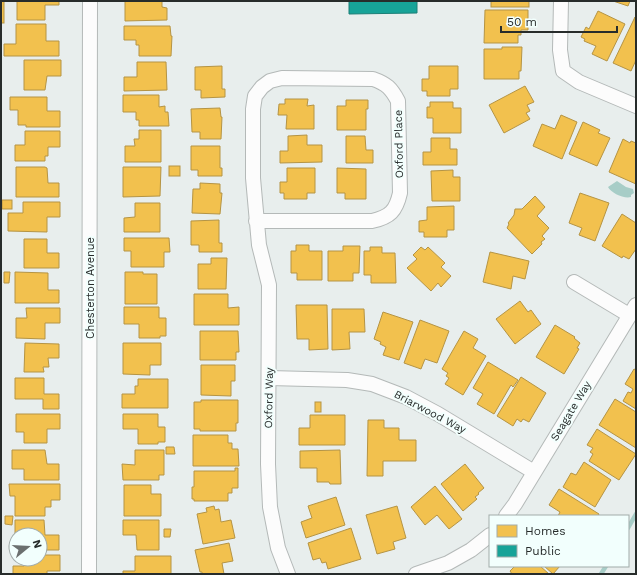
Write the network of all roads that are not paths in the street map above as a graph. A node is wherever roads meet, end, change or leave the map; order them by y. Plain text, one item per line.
1 (90, 1) edge
2 (561, 1) edge
3 (636, 106) edge
4 (256, 221) junction
5 (574, 282) dead end
6 (632, 310) edge
7 (269, 378) junction
8 (534, 472) junction
9 (507, 515) edge
10 (489, 536) edge
11 (89, 574) edge
12 (288, 574) edge
13 (416, 574) edge

1 - 11 street, Chesterton Avenue
2 - 3 street
4 - 4 street, Oxford Place
4 - 7 street, Oxford Way
5 - 6 street
6 - 8 street, Seagate Way
7 - 8 street, Briarwood Way
7 - 12 street, Oxford Way
8 - 9 street, Seagate Way
10 - 13 street

